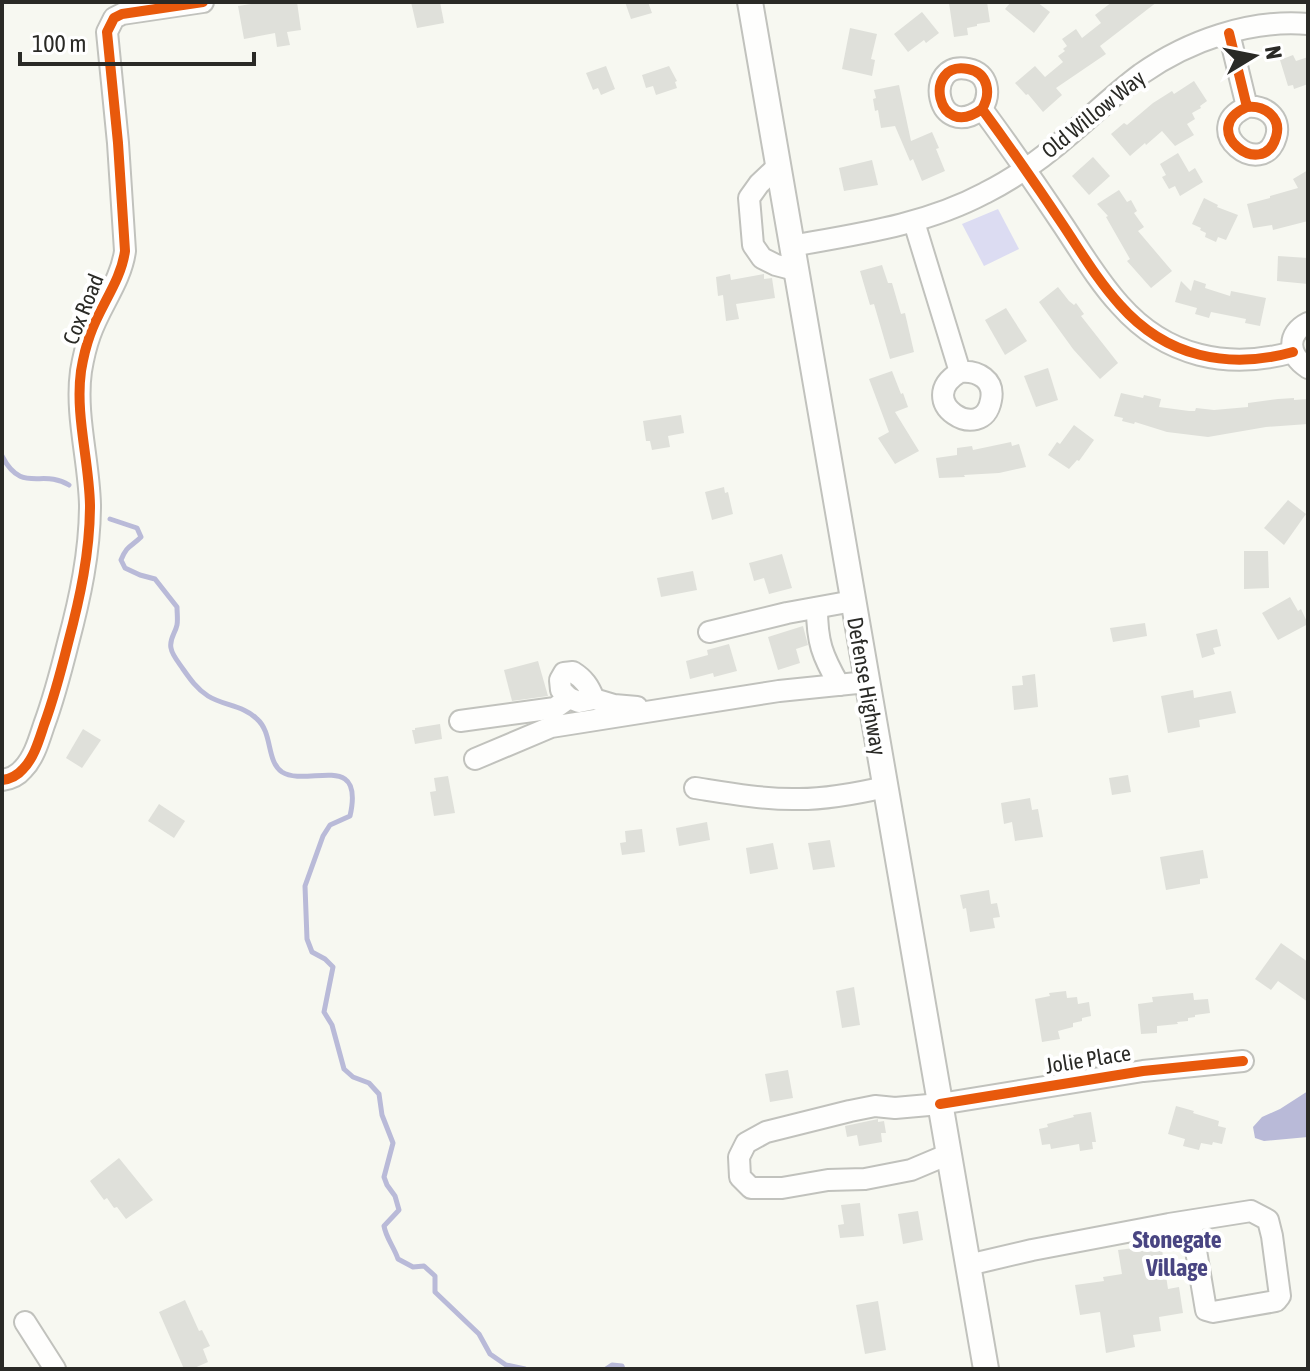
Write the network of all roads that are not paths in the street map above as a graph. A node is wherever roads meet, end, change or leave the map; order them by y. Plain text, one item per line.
1 (203, 2) edge
2 (750, 2) edge
3 (1308, 24) edge
4 (1229, 33) junction
5 (1247, 107) dead end
6 (982, 109) dead end
7 (778, 166) junction
8 (1025, 169) junction
9 (914, 222) junction
10 (793, 258) junction
11 (1308, 323) edge
12 (1293, 352) junction
13 (1308, 368) edge
14 (960, 372) dead end
15 (853, 601) junction
16 (817, 608) junction
17 (709, 632) dead end
18 (867, 682) junction
19 (839, 685) junction
20 (661, 709) junction
21 (460, 721) dead end
22 (475, 759) dead end
23 (2, 780) edge
24 (885, 787) junction
25 (695, 788) dead end
26 (1243, 1061) dead end
27 (940, 1104) junction
28 (949, 1154) junction
29 (1191, 1221) junction
30 (968, 1265) junction
31 (25, 1322) dead end
32 (55, 1369) edge
33 (986, 1369) edge

1 - 23 street, Cox Road
2 - 7 main road, Defense Highway
3 - 4 street, Old Willow Way
4 - 5 street
4 - 8 street, Old Willow Way
6 - 8 street
7 - 10 main road, Defense Highway
7 - 10 street
8 - 9 street, Old Willow Way
8 - 12 street
9 - 10 street, Old Willow Way
9 - 14 street
10 - 15 main road, Defense Highway
11 - 12 street
12 - 13 street
15 - 16 street
15 - 18 main road, Defense Highway
16 - 17 street
16 - 19 street
18 - 19 street
18 - 24 main road, Defense Highway
19 - 20 street
20 - 21 street
20 - 22 street
24 - 25 street
24 - 27 main road, Defense Highway
26 - 27 street, Jolie Place
27 - 28 main road, Defense Highway
27 - 28 street, Jolie Place
28 - 30 main road, Defense Highway
29 - 29 street
29 - 30 street
30 - 33 main road, Defense Highway
31 - 32 street

